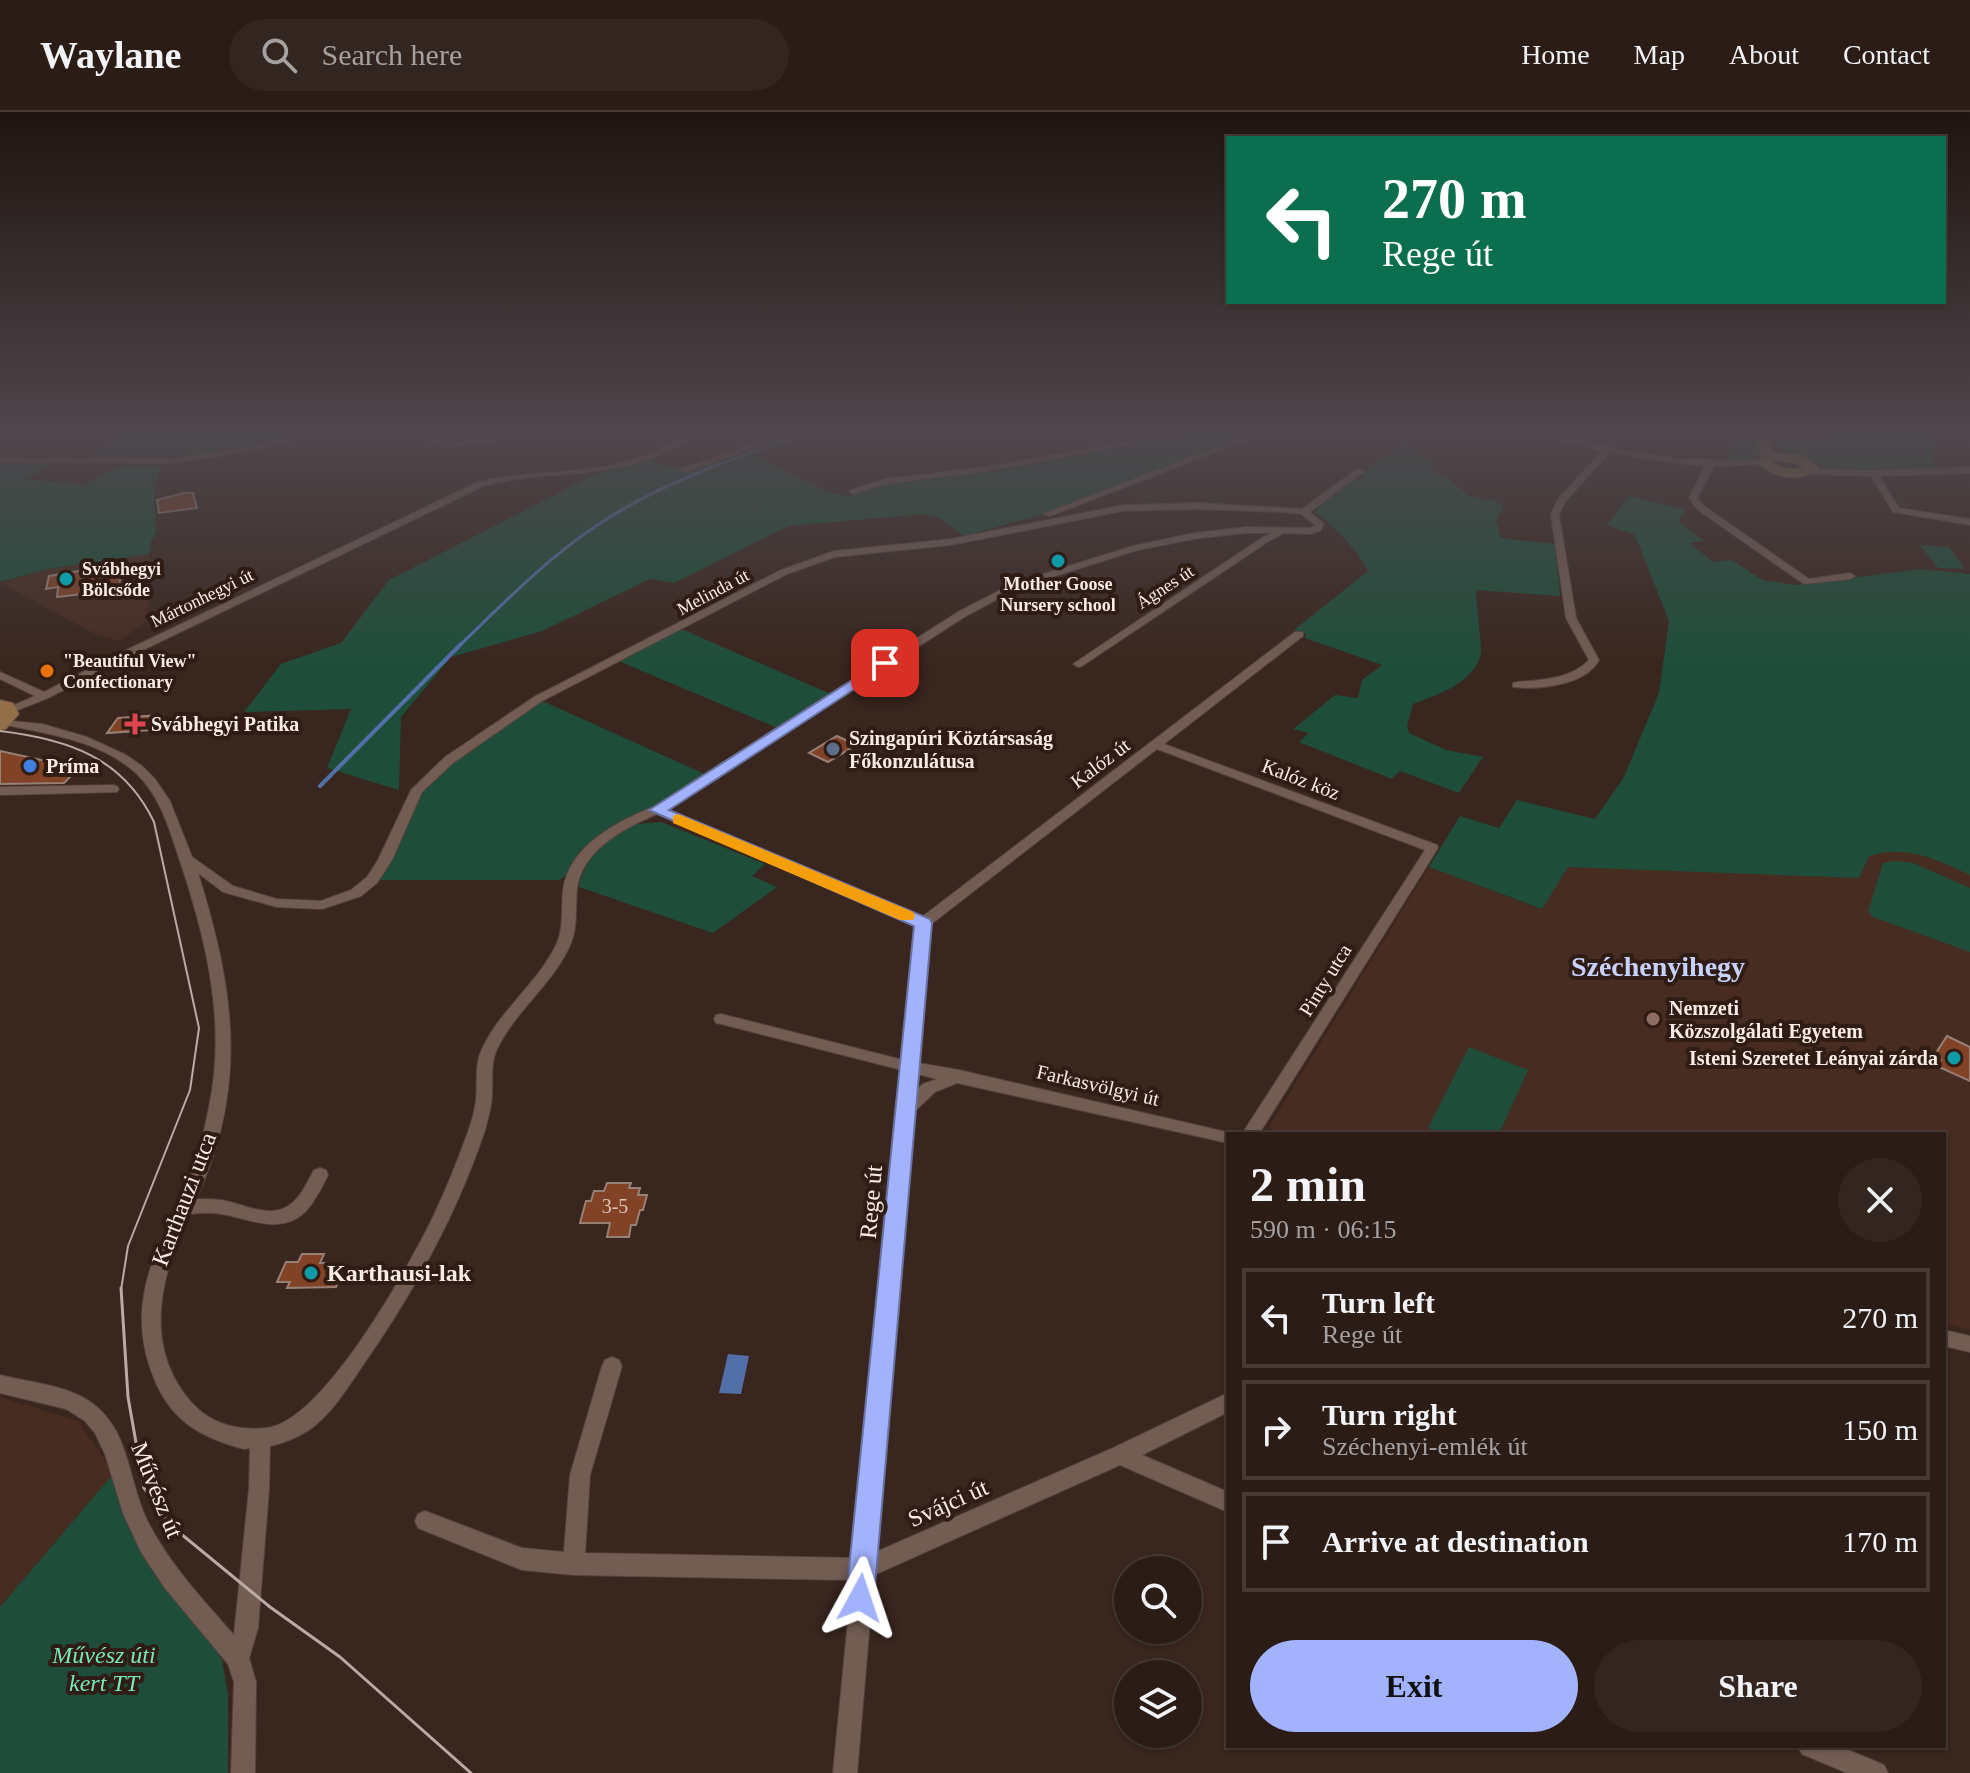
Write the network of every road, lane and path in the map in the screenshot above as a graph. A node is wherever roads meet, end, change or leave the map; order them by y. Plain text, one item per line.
1 (424, 512) edge
2 (1050, 512) edge
3 (1100, 512) edge
4 (1298, 512) edge
5 (1304, 512) joint
6 (1556, 512) edge
7 (1706, 512) edge
8 (1905, 512) edge
9 (1970, 522) edge
10 (1007, 529) junction
11 (1284, 531) junction
12 (1850, 576) dead end
13 (1299, 634) dead end
14 (1078, 664) dead end
15 (0, 675) edge
16 (1517, 685) dead end
17 (44, 696) junction
18 (3, 716) edge
19 (1157, 745) junction
20 (113, 789) dead end
21 (0, 791) edge
22 (657, 810) junction
23 (1432, 848) joint
24 (186, 859) junction
25 (923, 923) junction
26 (721, 1019) dead end
27 (910, 1067) junction
28 (959, 1076) junction
29 (906, 1110) junction
30 (1251, 1132) edge
31 (1226, 1137) edge
32 (320, 1175) dead end
33 (183, 1207) junction
34 (1946, 1338) edge
35 (1970, 1344) edge
36 (612, 1366) dead end
37 (0, 1384) edge
38 (1226, 1403) edge
39 (260, 1440) junction
40 (1120, 1455) junction
41 (1226, 1501) edge
42 (425, 1521) dead end
43 (574, 1564) junction
44 (863, 1569) junction
45 (238, 1658) junction
46 (1815, 1748) edge
47 (243, 1773) edge
48 (845, 1773) edge
49 (1876, 1773) edge

1 - 17 street, Mártonhegyi út
2 - 10 street
3 - 10 street, Melinda út
4 - 5 street, Melinda út
5 - 11 street, Ágnes út
6 - 16 street
7 - 12 street
8 - 9 street
10 - 24 street, Melinda út
11 - 14 street, Ágnes út
11 - 22 street
13 - 19 street, Kalóz út
15 - 17 street
17 - 18 street, Mártonhegyi út
18 - 24 street, Karthauzi utca
19 - 23 street, Kalóz köz
19 - 25 street, Kalóz út
20 - 21 street
22 - 25 street
22 - 39 street
23 - 30 street, Pinty utca
24 - 33 street, Karthauzi utca
25 - 27 street, Rege út
26 - 27 street, Farkasvölgyi út
27 - 28 street, Farkasvölgyi út
27 - 29 street, Rege út
28 - 29 street
28 - 31 street, Farkasvölgyi út
29 - 44 street, Rege út
32 - 33 street
33 - 39 street, Karthauzi utca
34 - 35 street
36 - 43 street
37 - 45 street, Művész út
38 - 40 street, Svájci út
39 - 45 street
40 - 41 street
40 - 44 street, Svájci út
42 - 43 street, Svájci út
43 - 44 street, Svájci út
44 - 48 street, Rege út
45 - 47 street
46 - 49 street

